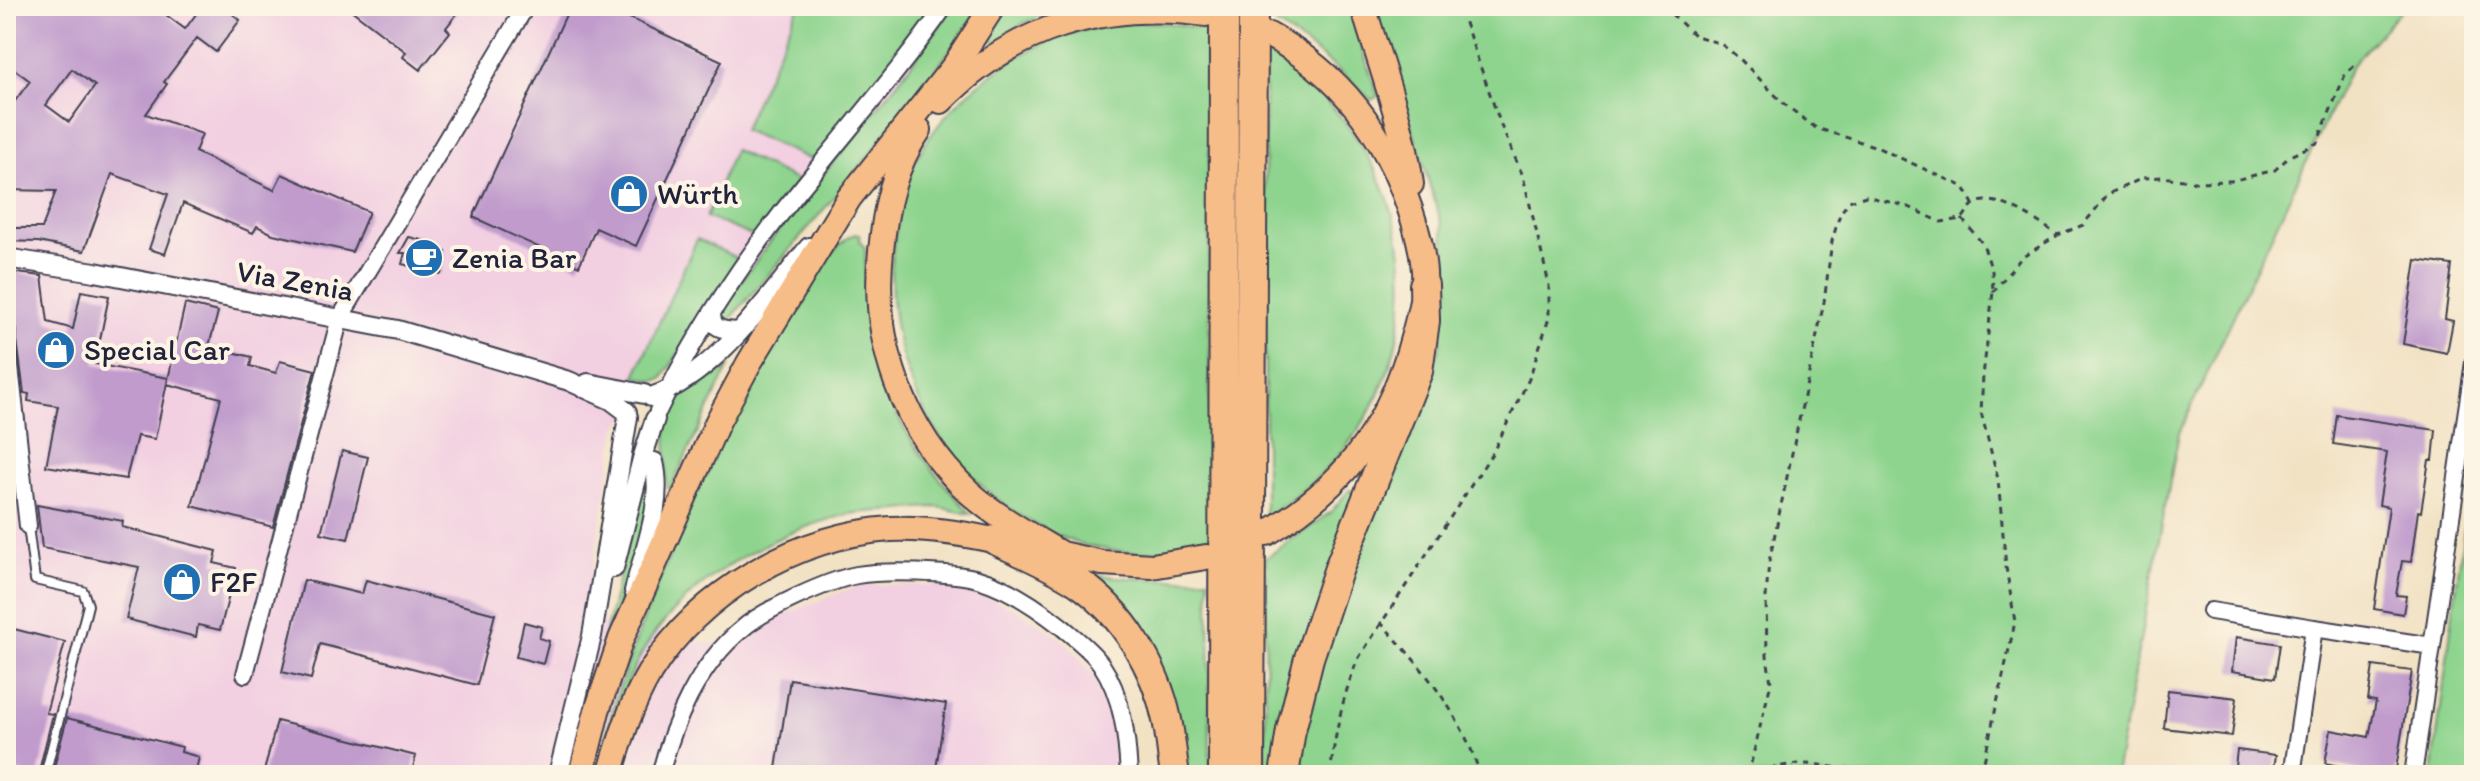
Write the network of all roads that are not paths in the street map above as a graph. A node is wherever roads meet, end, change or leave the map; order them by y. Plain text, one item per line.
1 (526, 6) edge
2 (945, 6) edge
3 (993, 6) edge
4 (1253, 6) edge
5 (1363, 6) edge
6 (1215, 10) edge
7 (1269, 35) dead end
8 (955, 65) junction
9 (934, 109) junction
10 (915, 136) junction
11 (870, 172) junction
12 (849, 198) junction
13 (1418, 234) junction
14 (6, 258) edge
15 (1424, 285) junction
16 (712, 313) junction
17 (340, 318) junction
18 (740, 331) junction
19 (6, 332) edge
20 (2474, 362) edge
21 (569, 381) junction
22 (655, 403) junction
23 (630, 417) junction
24 (647, 455) junction
25 (28, 526) joint
26 (1267, 533) dead end
27 (995, 540) junction
28 (1061, 554) junction
29 (1206, 557) dead end
30 (2211, 611) dead end
31 (2314, 628) junction
32 (592, 636) junction
33 (621, 639) junction
34 (2432, 646) junction
35 (245, 674) dead end
36 (45, 775) edge
37 (558, 775) edge
38 (581, 775) edge
39 (610, 775) edge
40 (660, 775) edge
41 (1129, 775) edge
42 (1175, 775) edge
43 (1223, 775) edge
44 (1250, 775) edge
45 (1284, 775) edge
46 (2292, 775) edge
47 (2413, 775) edge

1 - 17 street
2 - 16 street
3 - 8 main road
4 - 44 highway
5 - 13 main road
6 - 9 main road
6 - 43 highway
7 - 13 main road
8 - 9 main road
8 - 11 main road
9 - 10 main road
10 - 11 main road
10 - 28 main road
11 - 12 main road
12 - 18 street
12 - 33 main road
13 - 15 main road
14 - 17 street, Via Zenia
15 - 26 main road
15 - 45 highway
16 - 18 street
16 - 22 street
17 - 21 street, Via Zenia
17 - 35 street
18 - 22 street
19 - 25 street
20 - 34 street
21 - 22 street
21 - 23 street
22 - 23 street
22 - 23 street
22 - 24 street
23 - 24 street
23 - 32 street
24 - 32 street
24 - 33 street
25 - 36 lane
27 - 28 main road
27 - 39 main road
27 - 42 highway
28 - 29 main road
30 - 31 street
31 - 34 street
31 - 46 street
32 - 37 street
33 - 38 main road
34 - 47 street
40 - 41 street

